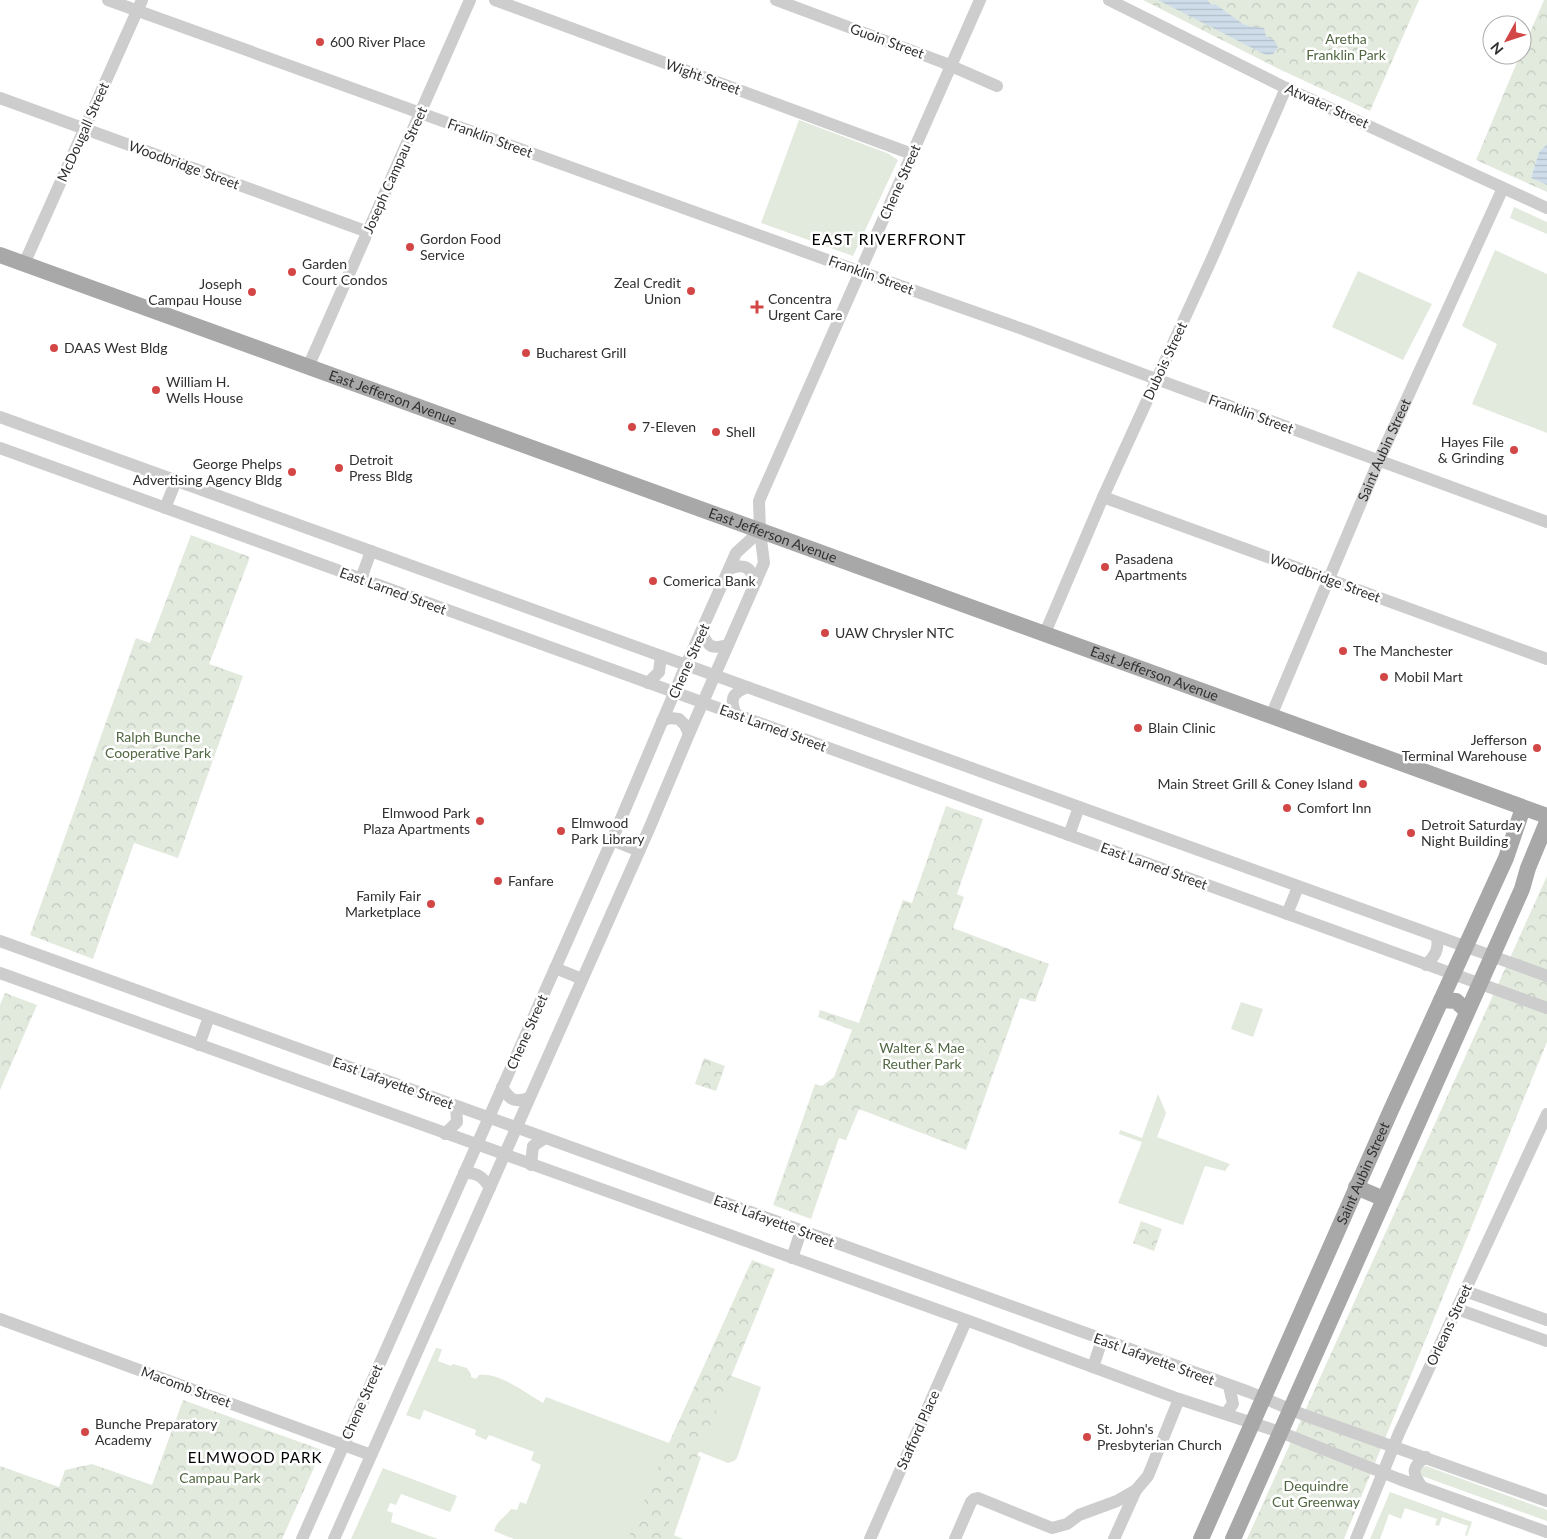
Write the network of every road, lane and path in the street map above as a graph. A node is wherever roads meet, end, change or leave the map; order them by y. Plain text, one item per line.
1 (108, 0) edge
2 (470, 0) edge
3 (495, 0) edge
4 (776, 0) edge
5 (980, 0) edge
6 (1109, 0) edge
7 (139, 5) edge
8 (952, 66) junction
9 (997, 86) dead end
10 (1286, 88) junction
11 (0, 98) edge
12 (420, 113) junction
13 (84, 129) junction
14 (912, 154) junction
15 (1503, 188) junction
16 (1547, 208) edge
17 (368, 232) junction
18 (0, 256) edge
19 (24, 264) junction
20 (860, 272) junction
21 (308, 367) junction
22 (1156, 379) junction
23 (0, 417) edge
24 (0, 448) edge
25 (1379, 460) junction
26 (176, 481) junction
27 (1103, 497) junction
28 (166, 508) junction
29 (1547, 522) edge
30 (760, 531) junction
31 (371, 551) junction
32 (729, 569) junction
33 (361, 579) junction
34 (1329, 580) junction
35 (756, 582) junction
36 (702, 632) junction
37 (1045, 633) junction
38 (728, 645) junction
39 (661, 656) junction
40 (1547, 659) edge
41 (686, 665) junction
42 (715, 675) junction
43 (648, 683) junction
44 (746, 687) junction
45 (675, 692) junction
46 (704, 702) junction
47 (736, 715) junction
48 (1270, 716) junction
49 (662, 721) junction
50 (688, 734) junction
51 (1079, 807) junction
52 (1523, 808) junction
53 (1547, 816) edge
54 (1547, 822) edge
55 (1069, 835) junction
56 (612, 840) junction
57 (1509, 849) junction
58 (639, 851) junction
59 (1532, 858) junction
60 (1298, 886) junction
61 (1288, 914) junction
62 (1478, 919) junction
63 (1502, 931) junction
64 (1437, 937) junction
65 (0, 941) edge
66 (1466, 947) junction
67 (1492, 956) junction
68 (1426, 965) junction
69 (555, 968) junction
70 (0, 973) edge
71 (1453, 974) junction
72 (1547, 976) edge
73 (582, 979) junction
74 (1479, 984) junction
75 (1440, 1000) junction
76 (1547, 1008) edge
77 (1467, 1011) junction
78 (209, 1017) junction
79 (199, 1045) junction
80 (502, 1087) junction
81 (529, 1098) junction
82 (456, 1106) junction
83 (1547, 1114) edge
84 (488, 1118) junction
85 (516, 1128) junction
86 (445, 1134) junction
87 (545, 1138) junction
88 (476, 1145) junction
89 (504, 1155) junction
90 (531, 1165) junction
91 (464, 1173) junction
92 (1356, 1187) junction
93 (490, 1188) junction
94 (1384, 1199) junction
95 (801, 1231) junction
96 (792, 1258) junction
97 (1465, 1291) junction
98 (1457, 1308) junction
99 (0, 1318) edge
100 (966, 1320) junction
101 (1547, 1320) edge
102 (1102, 1340) junction
103 (1547, 1341) edge
104 (1093, 1367) junction
105 (1276, 1370) junction
106 (1302, 1383) junction
107 (1230, 1386) junction
108 (1262, 1398) junction
109 (1178, 1399) junction
110 (1290, 1409) junction
111 (1226, 1413) junction
112 (1252, 1423) junction
113 (1280, 1432) junction
114 (343, 1445) junction
115 (1393, 1447) junction
116 (1239, 1452) junction
117 (371, 1455) junction
118 (1426, 1457) junction
119 (1266, 1464) junction
120 (1384, 1472) junction
121 (1422, 1487) junction
122 (1136, 1490) junction
123 (1547, 1501) edge
124 (1547, 1532) edge
125 (302, 1539) edge
126 (334, 1539) edge
127 (870, 1539) edge
128 (955, 1539) edge
129 (1114, 1539) edge
130 (1201, 1539) edge
131 (1233, 1539) edge
132 (1356, 1539) edge

1 - 7 street, Franklin Street
2 - 12 street, Joseph Campau Street
3 - 14 street, Wight Street
4 - 8 street, Guoin Street
5 - 8 street, Chene Street
6 - 10 street, Atwater Street
7 - 12 street, Franklin Street
7 - 13 street, McDougall Street
8 - 9 street, Guoin Street
8 - 14 street, Chene Street
10 - 15 street, Atwater Street
10 - 22 street, Dubois Street
11 - 13 street, Woodbridge Street
12 - 17 street, Joseph Campau Street
12 - 20 street, Franklin Street
13 - 17 street, Woodbridge Street
13 - 19 street, McDougall Street
14 - 20 street, Chene Street
15 - 16 street, Atwater Street
15 - 25 street, Saint Aubin Street
17 - 21 street, Joseph Campau Street
18 - 19 main road, East Jefferson Avenue
19 - 21 main road, East Jefferson Avenue
20 - 22 street, Franklin Street
20 - 30 street, Chene Street
21 - 30 main road, East Jefferson Avenue
22 - 25 street, Franklin Street
22 - 27 street, Dubois Street
23 - 26 street
24 - 28 street, East Larned Street
25 - 29 street, Franklin Street
25 - 34 street, Saint Aubin Street
26 - 28 street
26 - 31 street
27 - 34 street, Woodbridge Street
27 - 37 street, Dubois Street
28 - 33 street, East Larned Street
30 - 32 street, Chene Street
30 - 35 street, Chene Street
30 - 37 main road, East Jefferson Avenue
31 - 33 street
31 - 39 street
32 - 35 street
32 - 36 street, Chene Street
33 - 43 street, East Larned Street
34 - 40 street, Woodbridge Street
34 - 48 street, Saint Aubin Street
35 - 38 street, Chene Street
36 - 38 street
36 - 41 street, Chene Street
37 - 48 main road, East Jefferson Avenue
38 - 42 street, Chene Street
39 - 41 street
39 - 43 street
41 - 42 street
41 - 45 street, Chene Street
42 - 44 street
42 - 46 street, Chene Street
43 - 45 street, East Larned Street
44 - 47 street
44 - 51 street
45 - 46 street, East Larned Street
45 - 49 street, Chene Street
46 - 47 street, East Larned Street
46 - 50 street, Chene Street
47 - 55 street, East Larned Street
48 - 52 main road, East Jefferson Avenue
49 - 50 street
49 - 56 street, Chene Street
50 - 58 street, Chene Street
51 - 55 street
51 - 60 street
52 - 53 main road, East Jefferson Avenue
52 - 57 main road, Saint Aubin Street
54 - 59 main road
55 - 61 street, East Larned Street
56 - 58 street
56 - 69 street, Chene Street
57 - 59 main road
57 - 62 main road, Saint Aubin Street
58 - 73 street, Chene Street
59 - 63 main road
60 - 61 street
60 - 64 street
61 - 68 street, East Larned Street
62 - 63 main road
62 - 66 main road, Saint Aubin Street
63 - 67 main road
64 - 66 street
64 - 68 street
65 - 78 street, East Lafayette Street
66 - 67 street
66 - 71 main road, Saint Aubin Street
67 - 72 street
67 - 74 main road
68 - 71 street, East Larned Street
69 - 73 street
69 - 80 street, Chene Street
70 - 79 street, East Lafayette Street
71 - 74 street, East Larned Street
71 - 75 main road, Saint Aubin Street
73 - 81 street, Chene Street
74 - 76 street, East Larned Street
74 - 77 main road
75 - 77 main road
75 - 92 main road, Saint Aubin Street
77 - 94 main road
78 - 79 street
78 - 82 street, East Lafayette Street
79 - 86 street, East Lafayette Street
80 - 81 street
80 - 84 street, Chene Street
81 - 85 street, Chene Street
82 - 84 street, East Lafayette Street
82 - 86 street
83 - 97 street, Orleans Street
84 - 85 street, East Lafayette Street
84 - 88 street, Chene Street
85 - 87 street, East Lafayette Street
85 - 89 street, Chene Street
86 - 88 street, East Lafayette Street
87 - 90 street
87 - 95 street, East Lafayette Street
88 - 89 street, East Lafayette Street
88 - 91 street, Chene Street
89 - 90 street, East Lafayette Street
89 - 93 street, Chene Street
90 - 96 street, East Lafayette Street
91 - 93 street
91 - 114 street, Chene Street
92 - 94 main road
92 - 105 main road, Saint Aubin Street
93 - 117 street, Chene Street
94 - 106 main road
95 - 96 street
95 - 102 street, East Lafayette Street
96 - 100 street, East Lafayette Street
97 - 98 street, Orleans Street
97 - 101 street
98 - 103 street
98 - 115 street, Orleans Street
99 - 114 street, Macomb Street
100 - 104 street, East Lafayette Street
100 - 127 street, Stafford Place
102 - 104 street
102 - 107 street, East Lafayette Street
104 - 109 street, East Lafayette Street
105 - 106 main road
105 - 108 main road, Saint Aubin Street
106 - 110 main road
107 - 108 street, East Lafayette Street
107 - 111 street
108 - 110 street, East Lafayette Street
108 - 112 main road, Saint Aubin Street
109 - 111 street, East Lafayette Street
109 - 122 street
110 - 113 main road
110 - 115 street, East Lafayette Street
111 - 112 street, East Lafayette Street
112 - 113 street, East Lafayette Street
112 - 116 main road, Saint Aubin Street
113 - 119 main road
113 - 120 street, East Lafayette Street
114 - 117 street, Macomb Street
114 - 125 street, Chene Street
115 - 118 street, East Lafayette Street
115 - 120 street, Orleans Street
116 - 119 main road
116 - 130 main road, Saint Aubin Street
117 - 126 street, Chene Street
118 - 121 street
118 - 123 street, East Lafayette Street
119 - 131 main road
120 - 121 street, East Lafayette Street
120 - 132 street, Orleans Street
121 - 124 street, East Lafayette Street
122 - 128 street
122 - 129 street

